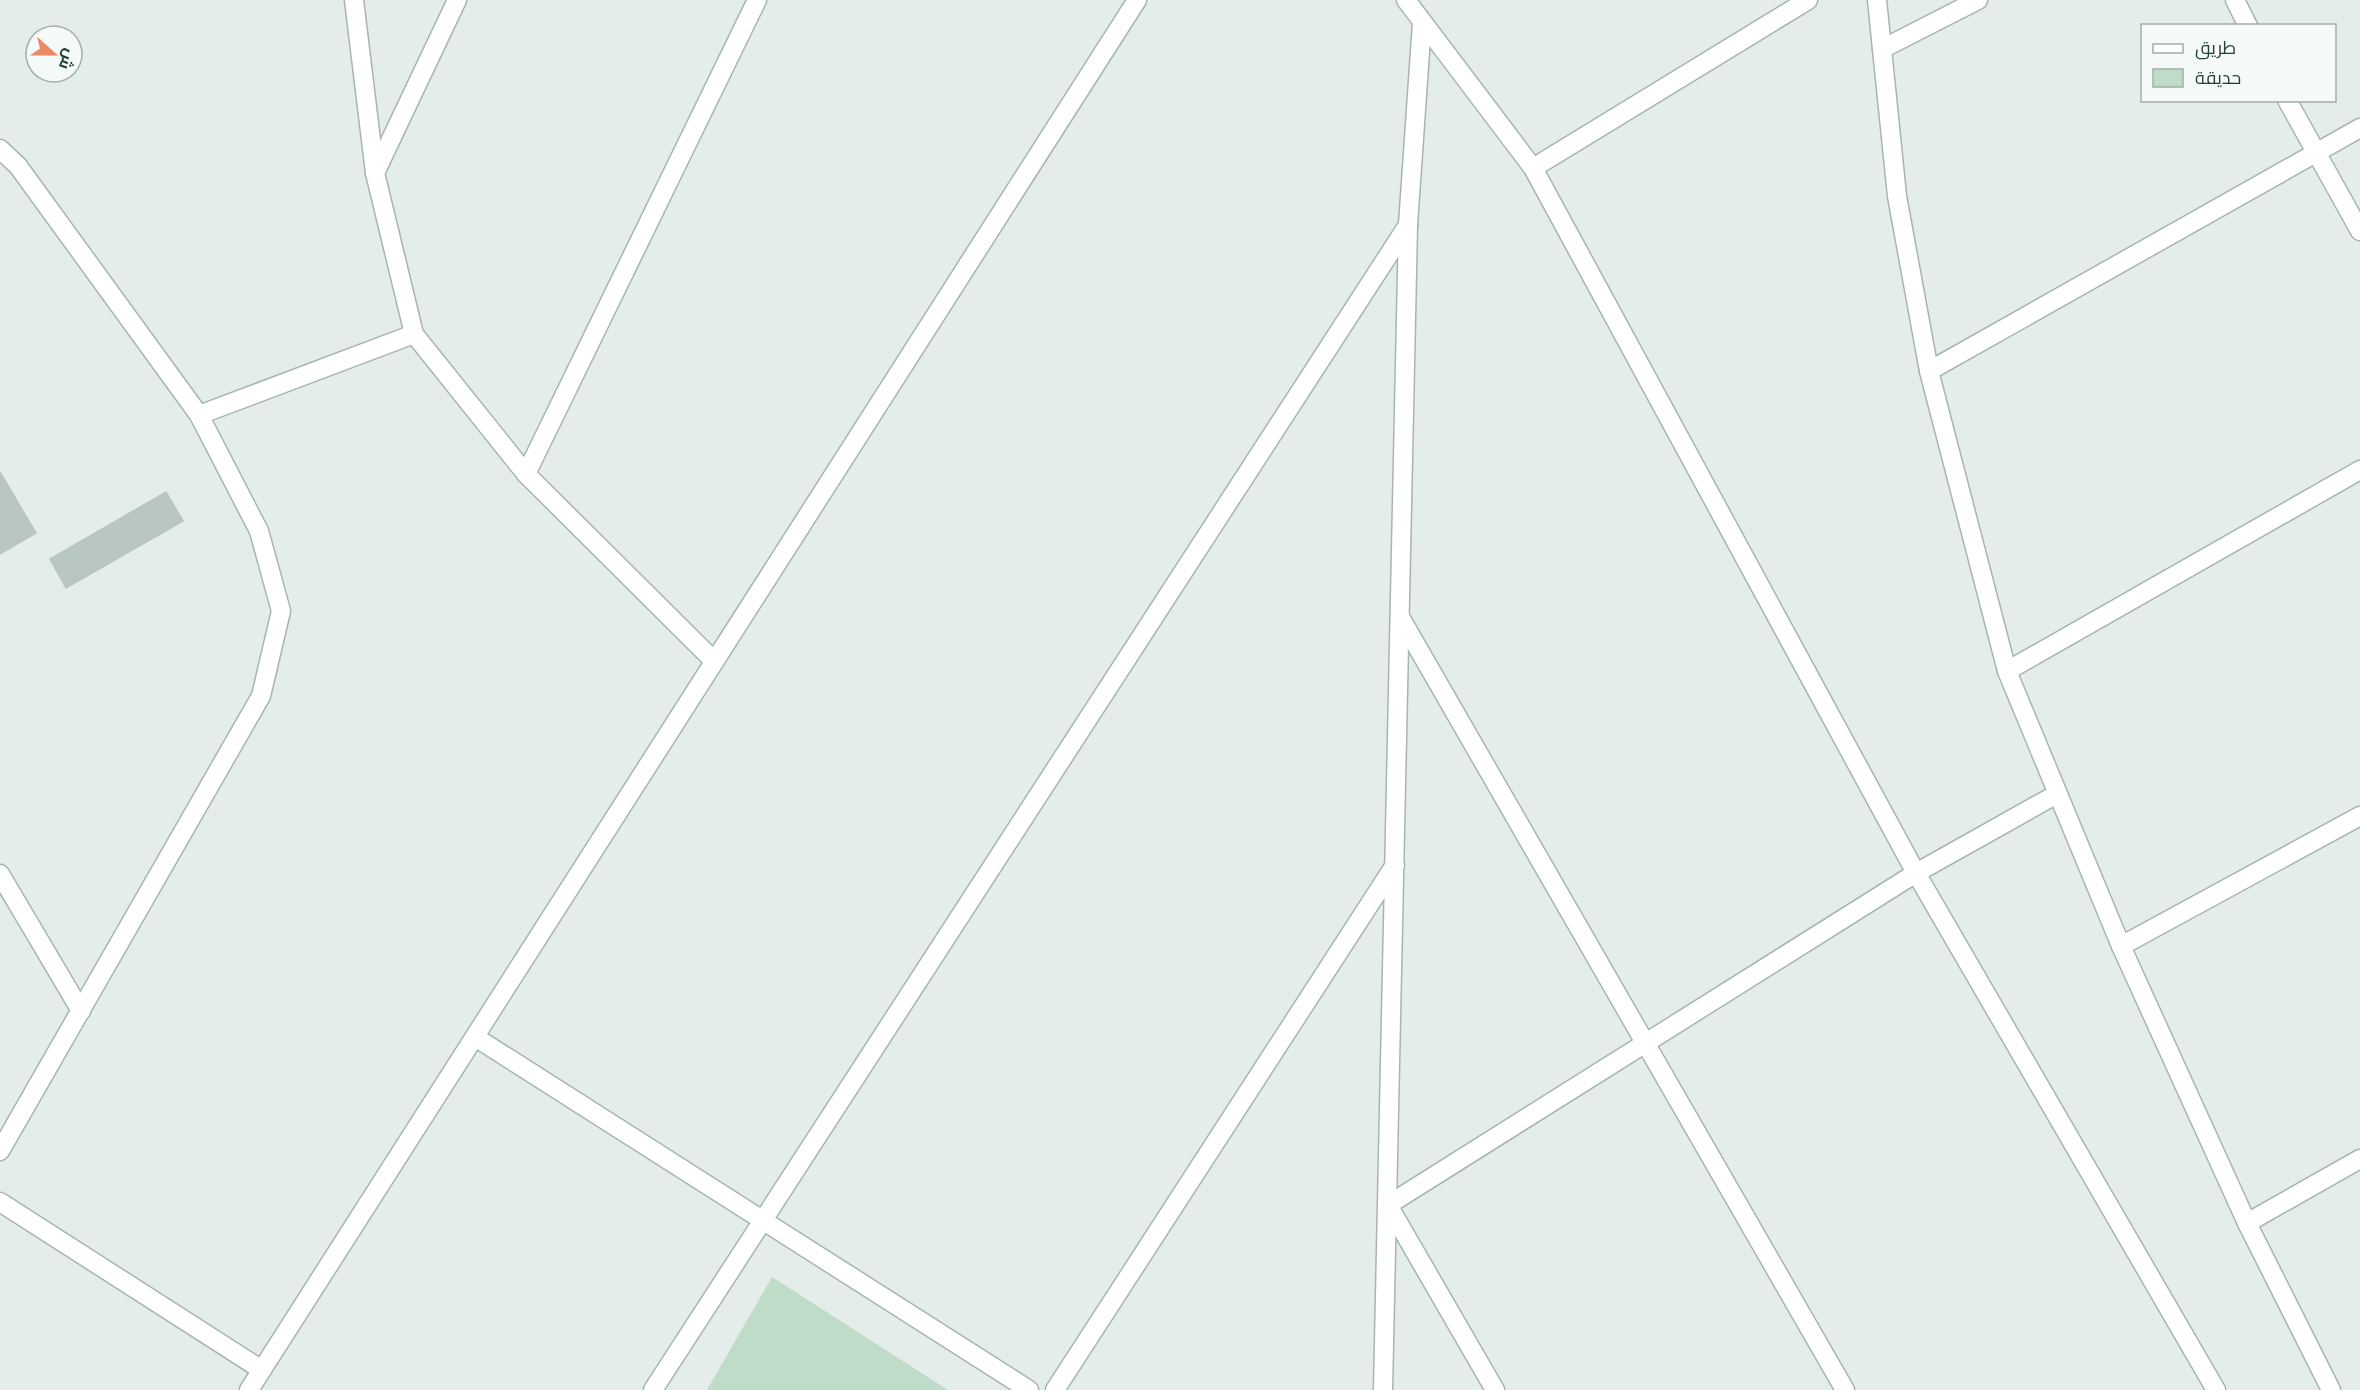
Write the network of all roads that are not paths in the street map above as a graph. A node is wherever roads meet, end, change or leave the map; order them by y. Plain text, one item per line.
1 (354, 0) edge
2 (457, 0) edge
3 (758, 0) edge
4 (1137, 0) edge
5 (1406, 0) edge
6 (1808, 0) edge
7 (1877, 0) edge
8 (1978, 0) edge
9 (2235, 0) edge
10 (1422, 23) junction
11 (2247, 24) edge
12 (1882, 49) junction
13 (2288, 102) edge
14 (2360, 128) edge
15 (0, 149) edge
16 (2315, 153) junction
17 (1533, 168) junction
18 (375, 173) junction
19 (1408, 225) junction
20 (2360, 231) edge
21 (414, 334) junction
22 (1929, 371) junction
23 (199, 415) junction
24 (2360, 470) edge
25 (526, 474) junction
26 (1400, 617) junction
27 (713, 660) junction
28 (2007, 671) junction
29 (2057, 794) junction
30 (2360, 816) edge
31 (1395, 865) junction
32 (1916, 873) junction
33 (0, 874) edge
34 (2121, 946) junction
35 (81, 1011) junction
36 (475, 1037) junction
37 (1646, 1044) junction
38 (0, 1151) edge
39 (2360, 1159) edge
40 (0, 1202) edge
41 (1388, 1205) junction
42 (762, 1220) junction
43 (2247, 1223) junction
44 (262, 1370) junction
45 (249, 1390) edge
46 (653, 1390) edge
47 (1029, 1390) edge
48 (1055, 1390) edge
49 (1383, 1390) edge
50 (1495, 1390) edge
51 (1845, 1390) edge
52 (2216, 1390) edge
53 (2331, 1390) edge

1 - 18 street
2 - 18 street
3 - 25 street
4 - 27 street
5 - 10 street
6 - 17 street
7 - 12 street
8 - 12 street
9 - 11 street
10 - 17 street
10 - 19 street
12 - 22 street
13 - 16 street
14 - 16 street
15 - 23 street
16 - 20 street
16 - 22 street
17 - 32 street
18 - 21 street
19 - 26 street
19 - 42 street
21 - 23 street
21 - 25 street
22 - 28 street
23 - 35 street
24 - 28 street
25 - 27 street
26 - 31 street
26 - 37 street
27 - 36 street
28 - 29 street
29 - 32 street
29 - 34 street
30 - 34 street
31 - 41 street
31 - 48 street
32 - 37 street
32 - 52 street
33 - 35 street
34 - 43 street
35 - 38 street
36 - 42 street
36 - 44 street
37 - 41 street
37 - 51 street
39 - 43 street
40 - 44 street
41 - 49 street
41 - 50 street
42 - 46 street
42 - 47 street
43 - 53 street
44 - 45 street

